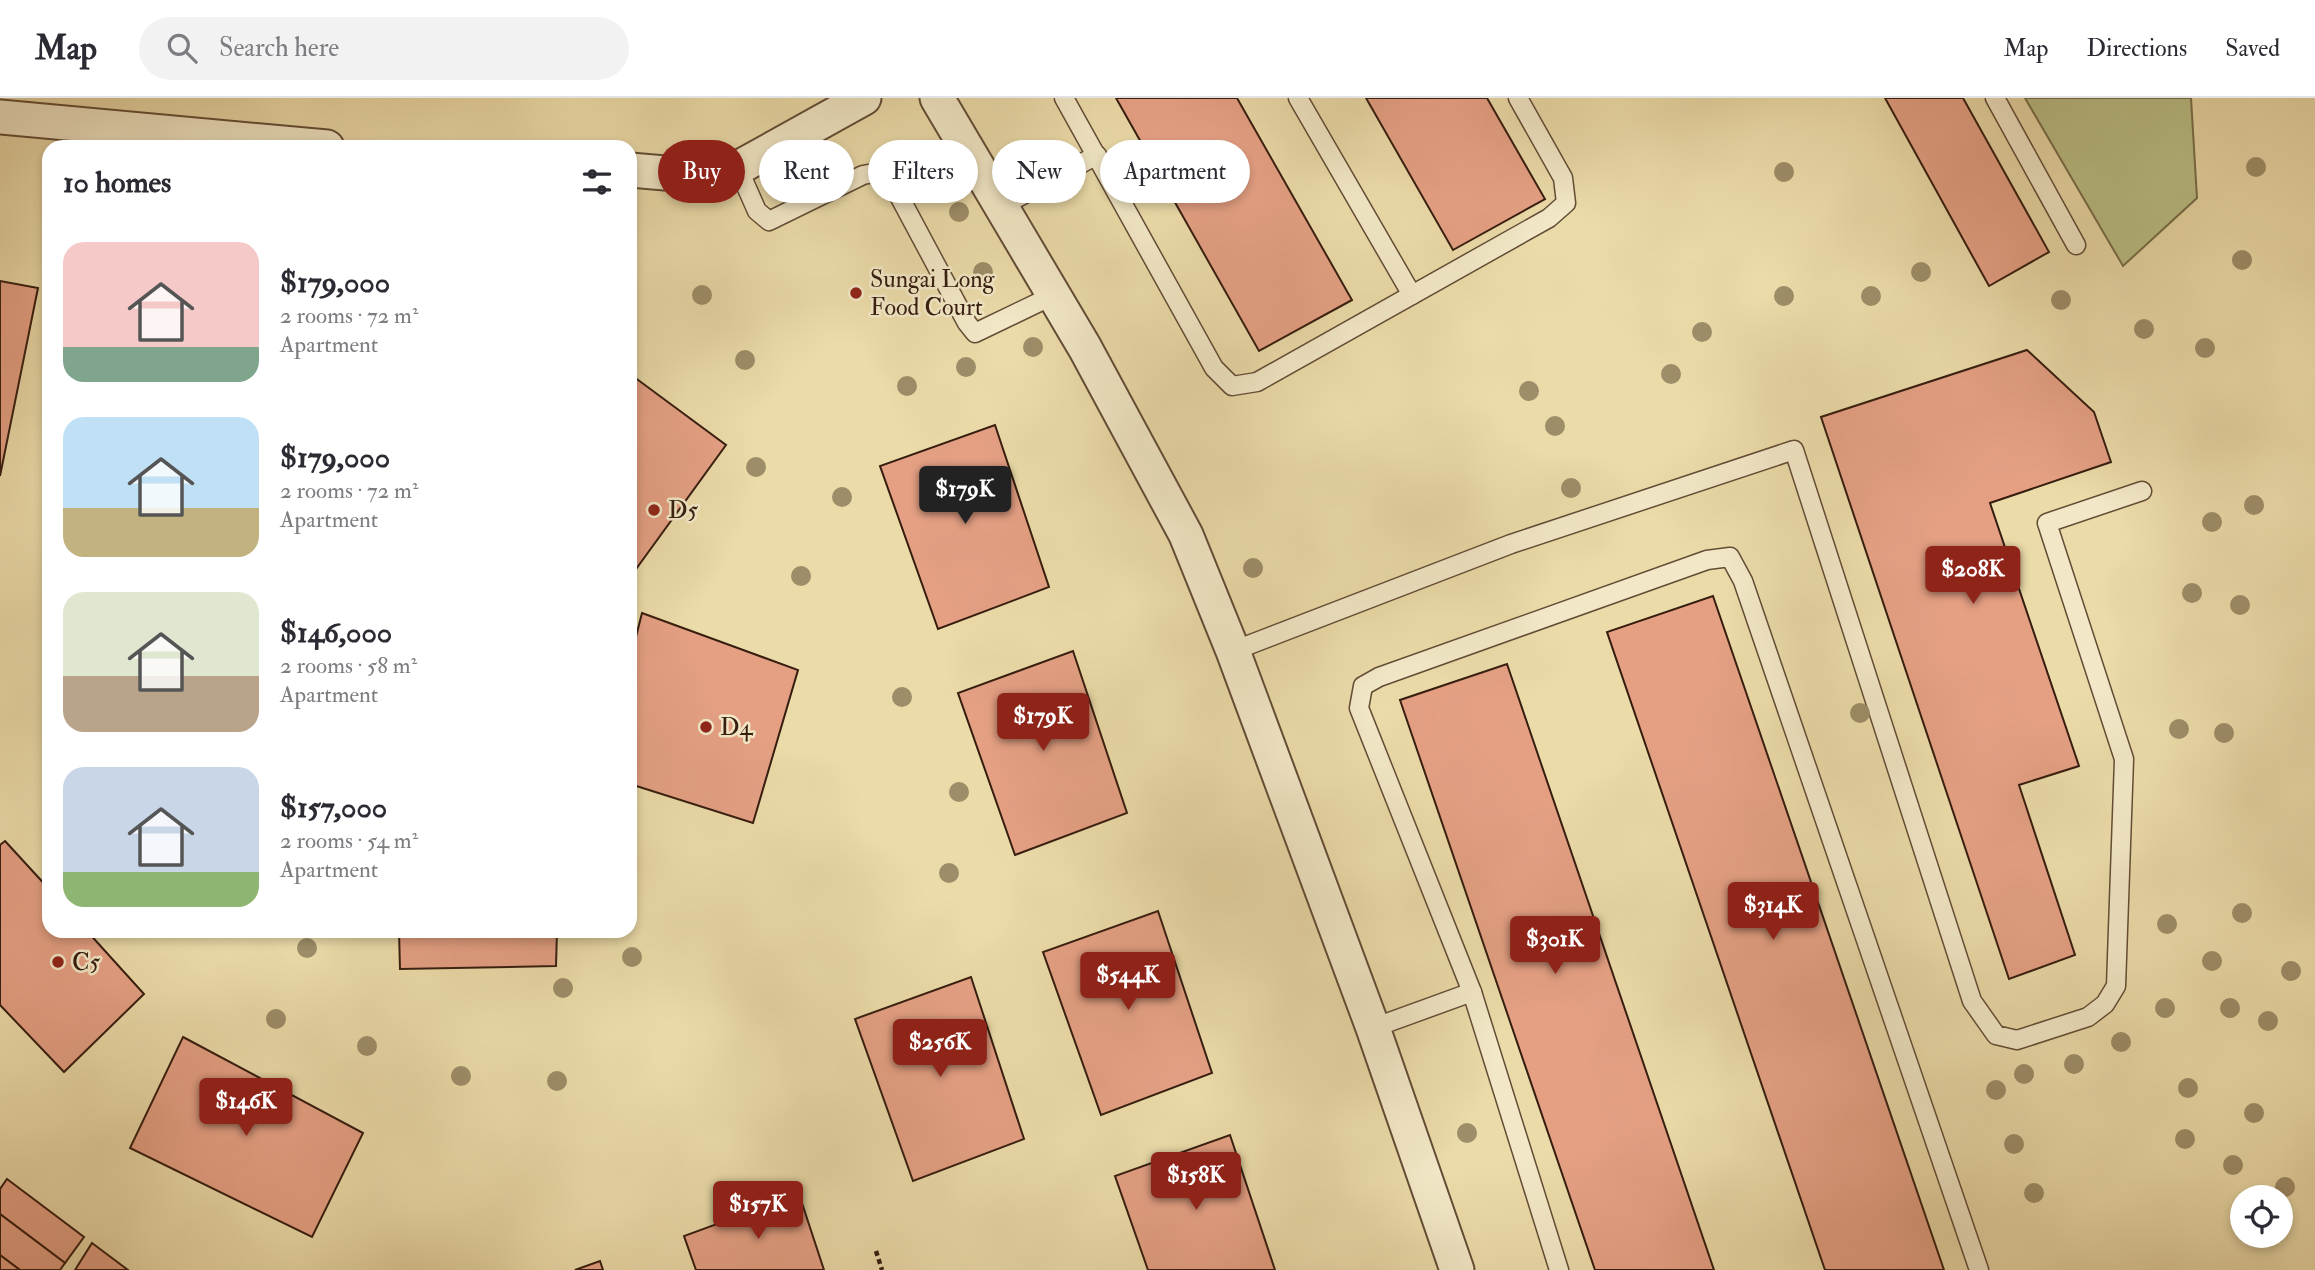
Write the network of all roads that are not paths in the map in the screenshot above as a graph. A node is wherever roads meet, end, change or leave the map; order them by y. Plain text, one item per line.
1 (864, 98) edge
2 (937, 98) edge
3 (1064, 98) edge
4 (1298, 98) edge
5 (1518, 98) edge
6 (1995, 98) edge
7 (48, 111) edge
8 (0, 117) edge
9 (273, 140) edge
10 (1097, 155) junction
11 (745, 163) edge
12 (637, 171) edge
13 (658, 172) edge
14 (745, 183) edge
15 (1002, 206) junction
16 (2076, 245) dead end
17 (1054, 295) junction
18 (1412, 295) junction
19 (2143, 491) dead end
20 (1233, 651) junction
21 (1472, 992) junction
22 (1373, 1028) junction
23 (1457, 1270) edge
24 (1559, 1270) edge
25 (1979, 1270) edge

1 - 11 street
2 - 15 street
3 - 10 lane
4 - 18 lane
5 - 18 lane
6 - 16 lane
7 - 8 street
7 - 9 street
10 - 15 lane
10 - 18 lane
12 - 13 street
14 - 17 lane
15 - 17 street
17 - 20 street
19 - 20 lane
20 - 22 street
21 - 22 lane
21 - 24 lane
21 - 25 lane
22 - 23 street

